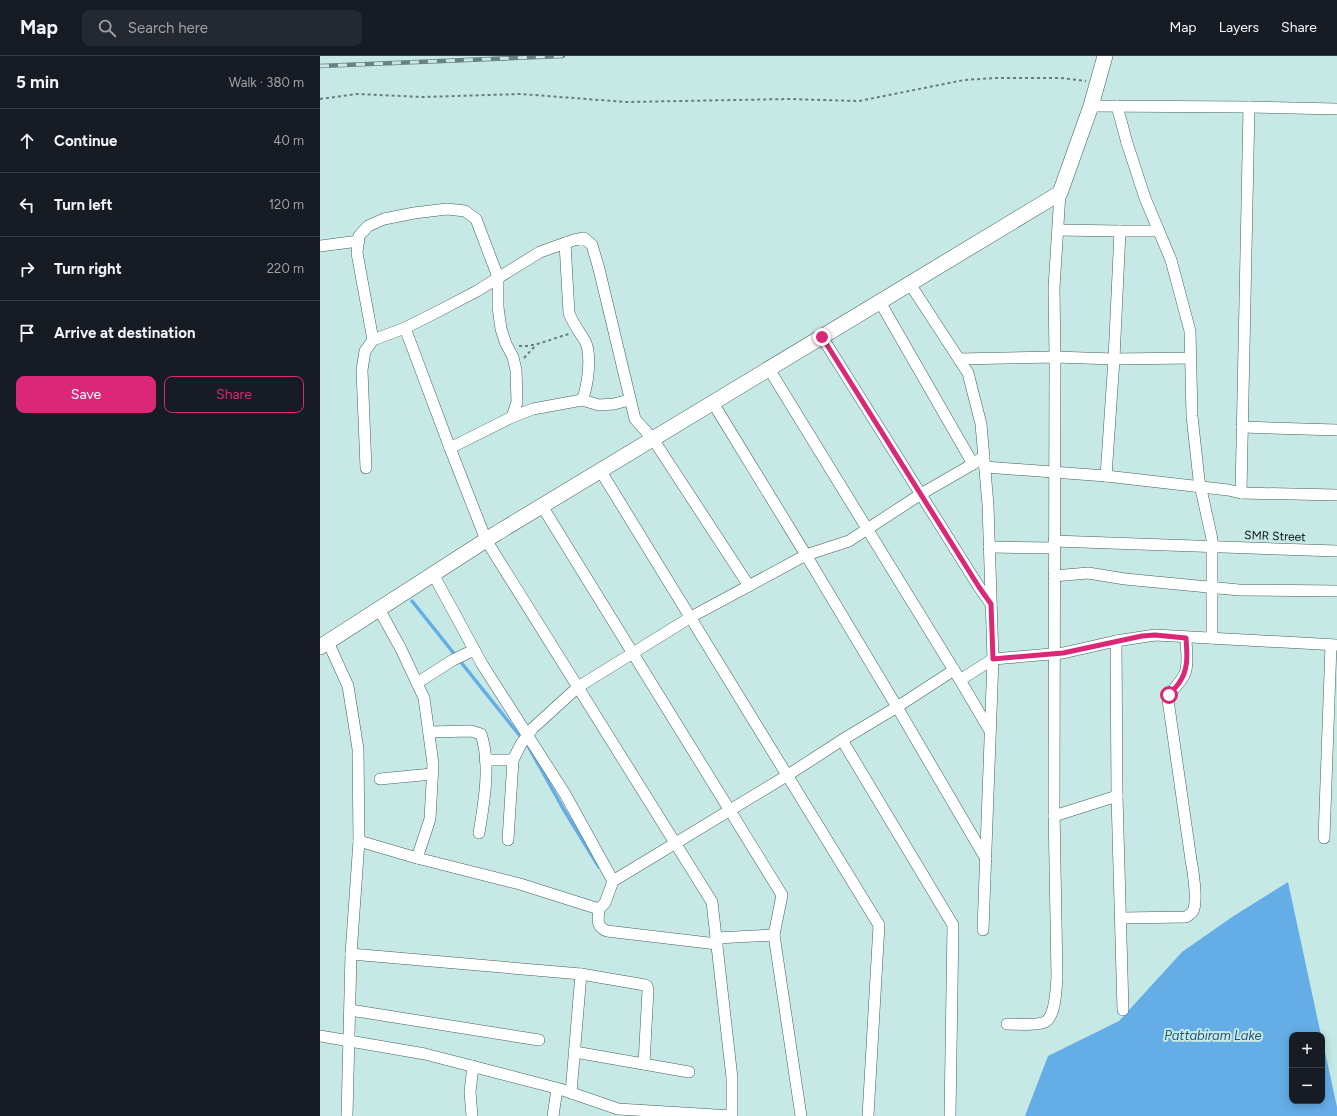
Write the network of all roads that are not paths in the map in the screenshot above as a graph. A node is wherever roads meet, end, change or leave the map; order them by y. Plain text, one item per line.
1 (1105, 56) edge
2 (1091, 106) junction
3 (1117, 106) junction
4 (1249, 107) junction
5 (1337, 109) edge
6 (1060, 194) junction
7 (1058, 230) junction
8 (1159, 231) junction
9 (1120, 232) junction
10 (359, 241) junction
11 (565, 244) junction
12 (320, 246) edge
13 (498, 277) junction
14 (910, 284) junction
15 (880, 302) junction
16 (405, 328) junction
17 (822, 337) junction
18 (372, 340) junction
19 (1055, 357) junction
20 (1191, 358) junction
21 (1114, 359) junction
22 (959, 360) junction
23 (769, 369) junction
24 (582, 400) junction
25 (629, 400) junction
26 (713, 403) junction
27 (512, 417) junction
28 (1242, 427) junction
29 (1337, 430) edge
30 (652, 439) junction
31 (450, 448) junction
32 (984, 456) junction
33 (973, 464) junction
34 (985, 467) junction
35 (366, 468) dead end
36 (600, 470) junction
37 (1054, 472) junction
38 (1106, 476) junction
39 (1200, 487) junction
40 (1241, 493) junction
41 (921, 494) junction
42 (1337, 494) edge
43 (542, 506) junction
44 (867, 529) junction
45 (486, 540) junction
46 (1054, 545) junction
47 (989, 547) junction
48 (1213, 547) junction
49 (1337, 551) edge
50 (806, 555) junction
51 (433, 574) junction
52 (1054, 576) junction
53 (749, 586) junction
54 (1212, 588) junction
55 (1337, 591) edge
56 (991, 604) junction
57 (379, 609) junction
58 (691, 617) junction
59 (1186, 638) junction
60 (1212, 638) junction
61 (1116, 641) junction
62 (324, 645) edge
63 (1334, 645) edge
64 (469, 652) junction
65 (632, 654) junction
66 (1054, 654) junction
67 (993, 659) junction
68 (954, 670) junction
69 (960, 680) junction
70 (417, 682) junction
71 (578, 687) junction
72 (897, 707) junction
73 (990, 731) junction
74 (429, 732) junction
75 (527, 735) junction
76 (842, 740) junction
77 (485, 760) junction
78 (513, 760) junction
79 (432, 774) junction
80 (788, 775) junction
81 (380, 778) dead end
82 (1117, 796) junction
83 (729, 811) junction
84 (1054, 816) junction
85 (479, 834) dead end
86 (1324, 838) dead end
87 (508, 840) dead end
88 (359, 841) junction
89 (676, 843) junction
90 (417, 858) junction
91 (986, 859) junction
92 (613, 881) junction
93 (598, 910) junction
94 (1121, 918) junction
95 (983, 930) dead end
96 (774, 935) junction
97 (717, 941) junction
98 (351, 954) junction
99 (581, 974) junction
100 (350, 1010) junction
101 (1123, 1010) dead end
102 (1007, 1024) dead end
103 (320, 1036) edge
104 (539, 1040) dead end
105 (349, 1041) junction
106 (574, 1052) junction
107 (644, 1064) junction
108 (473, 1066) junction
109 (689, 1072) dead end
110 (558, 1089) junction
111 (571, 1093) junction
112 (613, 1112) edge
113 (663, 1114) edge
114 (347, 1116) edge
115 (472, 1116) edge
116 (553, 1116) edge
117 (732, 1116) edge
118 (801, 1116) edge
119 (868, 1116) edge
120 (950, 1116) edge

1 - 2 main road
2 - 3 street
2 - 6 main road
3 - 4 street
3 - 8 street
4 - 5 street
4 - 28 street
6 - 7 street
6 - 14 main road
7 - 9 street
7 - 19 street
8 - 9 street
8 - 20 street
9 - 21 street
10 - 12 street
10 - 13 street
10 - 18 street
11 - 13 street
11 - 24 street
11 - 25 street
13 - 16 street
13 - 27 street
14 - 15 main road
14 - 22 street
15 - 17 main road
15 - 33 street
16 - 18 street
16 - 31 street
17 - 23 main road
17 - 41 street
18 - 35 street
19 - 21 street
19 - 22 street
19 - 37 street
20 - 21 street
20 - 39 street
21 - 38 street
22 - 32 street
23 - 26 main road
23 - 44 street
24 - 25 street
24 - 27 street
25 - 30 street
26 - 30 main road
26 - 50 street
27 - 31 street
28 - 29 street
28 - 40 street
30 - 36 main road
30 - 53 street
31 - 45 street
32 - 33 street
32 - 34 street
33 - 41 street
34 - 37 street
34 - 47 street
36 - 43 main road
36 - 58 street
37 - 38 street
37 - 46 street
38 - 39 street
39 - 40 street
39 - 48 street
40 - 42 street
41 - 44 street
41 - 56 street
43 - 45 main road
43 - 65 street
44 - 50 street
44 - 68 street
45 - 51 main road
45 - 71 street
46 - 47 street, SMR Street
46 - 48 street, SMR Street
46 - 52 street
47 - 56 street
48 - 49 street, SMR Street
48 - 54 street
50 - 53 street
50 - 72 street
51 - 57 main road
51 - 64 street
52 - 54 street
52 - 66 street
53 - 58 street
54 - 55 street
54 - 60 street
56 - 67 street
57 - 62 main road
57 - 70 street
58 - 65 street
58 - 80 street
59 - 60 street
59 - 61 street
59 - 94 street
60 - 63 street
61 - 66 street
61 - 82 street
62 - 88 street
63 - 86 street
64 - 70 street
64 - 75 street
65 - 71 street
65 - 83 street
66 - 67 street
66 - 84 street
67 - 69 street
67 - 73 street
68 - 69 street
68 - 72 street
69 - 73 street
70 - 74 street
71 - 75 street
71 - 89 street
72 - 76 street
72 - 91 street
73 - 91 street
74 - 77 street
74 - 79 street
75 - 78 street
75 - 92 street
76 - 80 street
76 - 120 street
77 - 78 street
77 - 85 street
78 - 87 street
79 - 81 street
79 - 90 street
80 - 83 street
80 - 119 street
82 - 84 street
82 - 94 street
83 - 89 street
83 - 96 street
84 - 102 street
88 - 90 street
88 - 98 street
89 - 92 street
89 - 97 street
90 - 93 street
91 - 95 street
92 - 93 street
93 - 97 street
94 - 101 street
96 - 97 street
96 - 118 street
97 - 117 street
98 - 99 street
98 - 100 street
99 - 106 street
99 - 107 street
100 - 104 street
100 - 105 street
103 - 105 street
105 - 108 street
105 - 114 street
106 - 107 street
106 - 111 street
107 - 109 street
108 - 110 street
108 - 115 street
110 - 111 street
110 - 116 street
111 - 112 street
112 - 113 street
113 - 117 street

